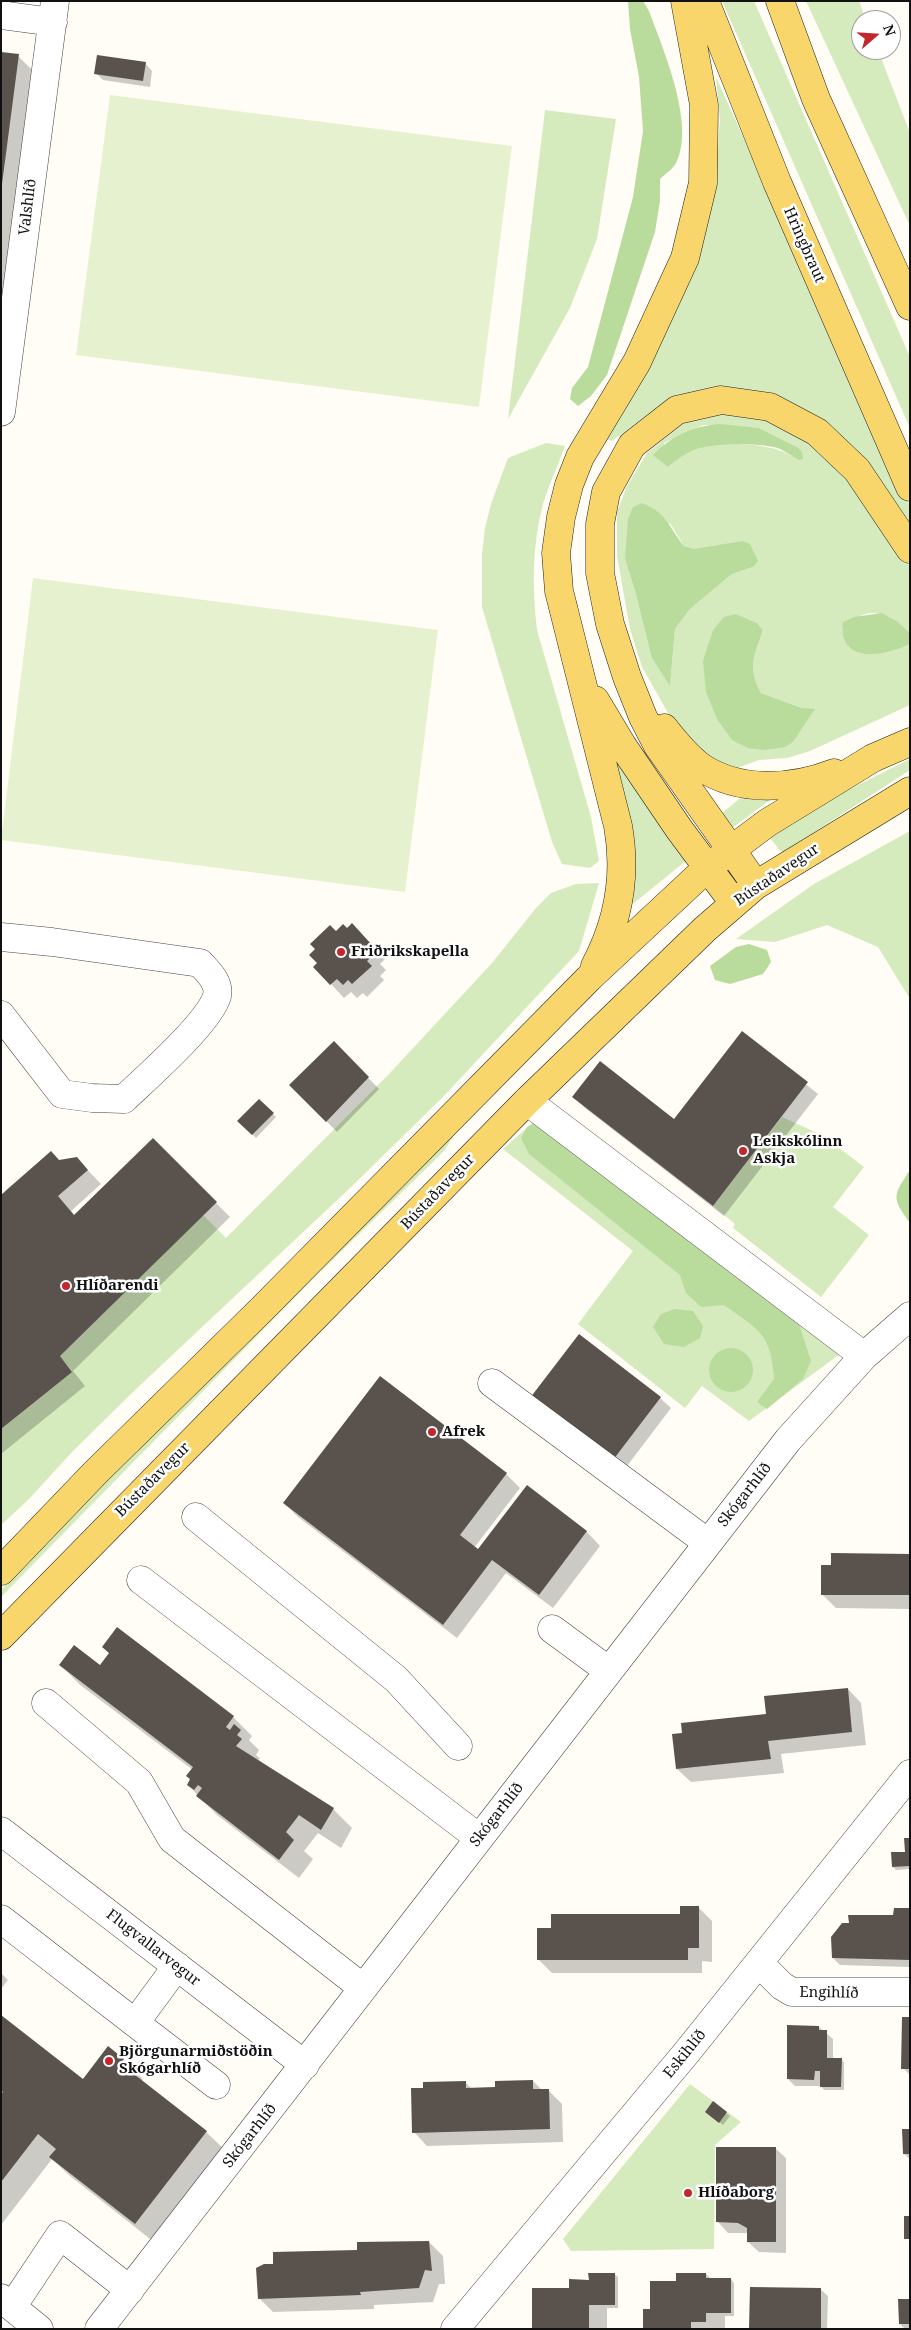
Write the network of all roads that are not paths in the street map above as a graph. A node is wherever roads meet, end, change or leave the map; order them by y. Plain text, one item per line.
1 (685, 1) edge
2 (705, 1) edge
3 (780, 1) edge
4 (786, 1) edge
5 (54, 11) edge
6 (1, 16) edge
7 (910, 261) edge
8 (910, 306) edge
9 (1, 412) edge
10 (910, 486) edge
11 (910, 549) edge
12 (578, 667) junction
13 (627, 677) junction
14 (910, 742) edge
15 (873, 758) junction
16 (910, 791) edge
17 (730, 849) junction
18 (707, 868) junction
19 (756, 885) junction
20 (734, 903) junction
21 (1, 936) edge
22 (589, 978) junction
23 (1, 1015) edge
24 (526, 1101) junction
25 (910, 1316) edge
26 (864, 1356) junction
27 (492, 1383) dead end
28 (196, 1517) dead end
29 (708, 1543) junction
30 (1, 1571) edge
31 (141, 1580) dead end
32 (552, 1629) dead end
33 (1, 1636) edge
34 (609, 1671) junction
35 (46, 1703) dead end
36 (458, 1746) dead end
37 (910, 1774) edge
38 (1, 1831) edge
39 (479, 1838) junction
40 (1, 1919) edge
41 (759, 1963) junction
42 (177, 1966) junction
43 (363, 1988) junction
44 (910, 1992) edge
45 (135, 2023) junction
46 (305, 2065) junction
47 (216, 2085) dead end
48 (130, 2290) junction
49 (6, 2302) edge
50 (39, 2329) edge
51 (99, 2329) edge
52 (455, 2329) edge

1 - 12 main road
2 - 10 main road, Hringbraut
3 - 8 main road
4 - 7 main road
5 - 6 street
5 - 9 street, Valshlíð
11 - 13 main road
12 - 18 main road
12 - 22 main road
13 - 15 main road
13 - 17 main road
14 - 15 main road
15 - 17 main road
16 - 19 main road, Bústaðavegur
17 - 18 main road
17 - 19 main road
18 - 20 main road
18 - 22 main road
19 - 20 main road, Bústaðavegur
20 - 24 main road, Bústaðavegur
21 - 23 street
22 - 30 main road
24 - 26 street
24 - 33 main road, Bústaðavegur
25 - 26 street, Skógarhlíð
26 - 29 street, Skógarhlíð
27 - 29 street
28 - 36 street
29 - 34 street, Skógarhlíð
31 - 39 street
32 - 34 street
34 - 39 street, Skógarhlíð
35 - 43 street
37 - 41 street, Eskihlíð
38 - 42 street, Flugvallarvegur
39 - 43 street, Skógarhlíð
40 - 45 street
41 - 44 street, Engihlíð
41 - 52 street, Eskihlíð
42 - 45 street
42 - 46 street, Flugvallarvegur
43 - 46 street, Skógarhlíð
45 - 47 street
46 - 48 street, Skógarhlíð
48 - 49 street
48 - 51 street, Skógarhlíð
49 - 50 street

